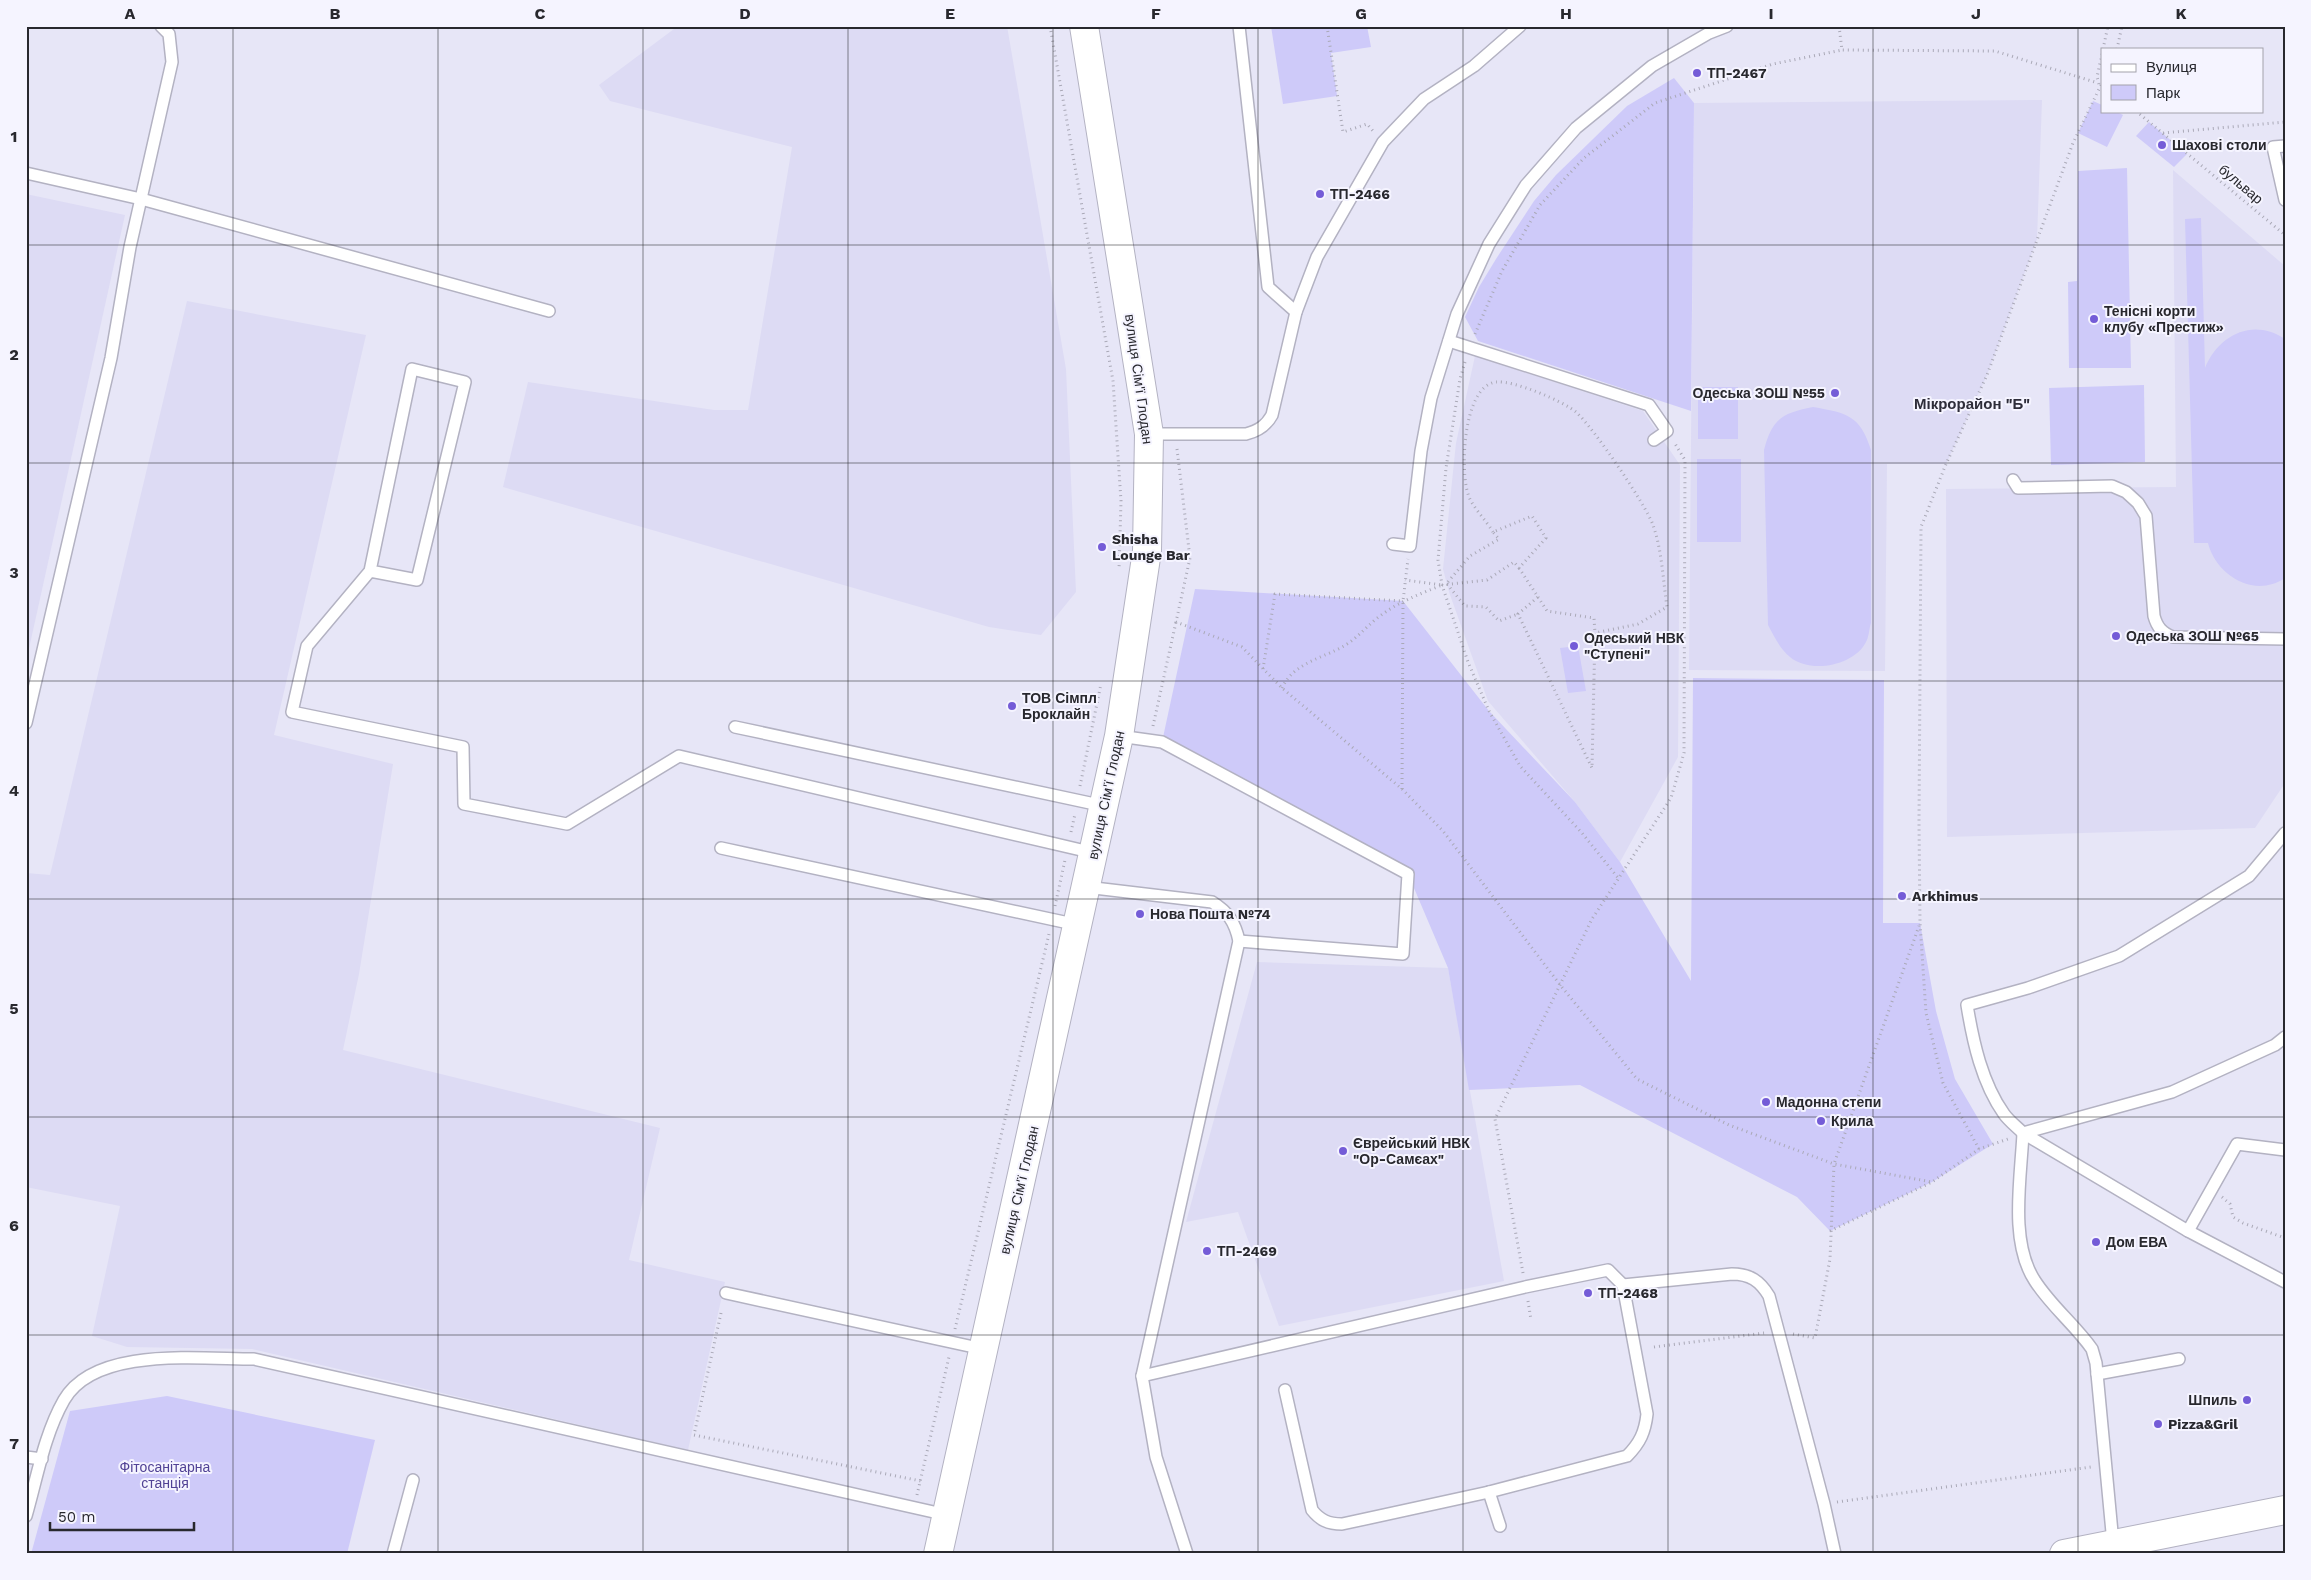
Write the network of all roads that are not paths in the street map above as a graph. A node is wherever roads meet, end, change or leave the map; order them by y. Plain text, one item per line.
1 (160, 26) edge
2 (1084, 26) edge
3 (1239, 26) edge
4 (1520, 26) edge
5 (1727, 26) edge
6 (2285, 146) edge
7 (26, 173) edge
8 (141, 199) junction
9 (2285, 200) edge
10 (549, 311) dead end
11 (1296, 312) junction
12 (1449, 341) junction
13 (1162, 434) junction
14 (1654, 440) dead end
15 (2013, 480) dead end
16 (1393, 544) dead end
17 (370, 572) junction
18 (2285, 639) edge
19 (26, 723) edge
20 (735, 727) dead end
21 (1119, 736) junction
22 (1104, 806) junction
23 (2285, 833) edge
24 (721, 848) dead end
25 (1094, 853) junction
26 (1086, 887) junction
27 (1078, 925) junction
28 (1239, 941) junction
29 (2285, 1037) edge
30 (2023, 1133) junction
31 (2285, 1150) edge
32 (2188, 1231) junction
33 (2285, 1282) edge
34 (1623, 1285) junction
35 (726, 1293) dead end
36 (984, 1349) junction
37 (2179, 1359) dead end
38 (2097, 1374) junction
39 (1142, 1376) junction
40 (1285, 1390) dead end
41 (31, 1455) edge
42 (413, 1480) dead end
43 (1490, 1492) junction
44 (2285, 1510) edge
45 (947, 1515) junction
46 (26, 1516) edge
47 (1500, 1526) dead end
48 (2113, 1543) junction
49 (393, 1554) edge
50 (938, 1554) edge
51 (1187, 1554) edge
52 (1835, 1554) edge
53 (2064, 1554) edge

1 - 8 lane
2 - 13 street, вулиця Сім'ї Глодан
3 - 11 lane
4 - 11 lane
5 - 12 lane
6 - 9 lane
7 - 8 lane
8 - 10 lane
8 - 19 lane
11 - 13 lane
12 - 14 lane
12 - 16 lane
13 - 21 street, вулиця Сім'ї Глодан
15 - 18 lane
17 - 17 lane
17 - 25 lane
20 - 22 lane
21 - 22 street, вулиця Сім'ї Глодан
21 - 28 lane
22 - 25 street, вулиця Сім'ї Глодан
23 - 30 lane
24 - 27 lane
25 - 26 street, вулиця Сім'ї Глодан
26 - 27 street, вулиця Сім'ї Глодан
26 - 28 lane
27 - 36 street, вулиця Сім'ї Глодан
28 - 39 lane
29 - 30 lane
30 - 32 lane
30 - 38 lane
31 - 32 lane
32 - 33 lane
34 - 39 lane
34 - 43 lane
34 - 52 lane
35 - 36 lane
36 - 45 street, вулиця Сім'ї Глодан
37 - 38 lane
38 - 48 lane
39 - 51 lane
40 - 43 lane
41 - 45 lane
41 - 46 lane
42 - 49 lane
43 - 47 lane
44 - 48 street
45 - 50 street, вулиця Сім'ї Глодан
48 - 53 street

